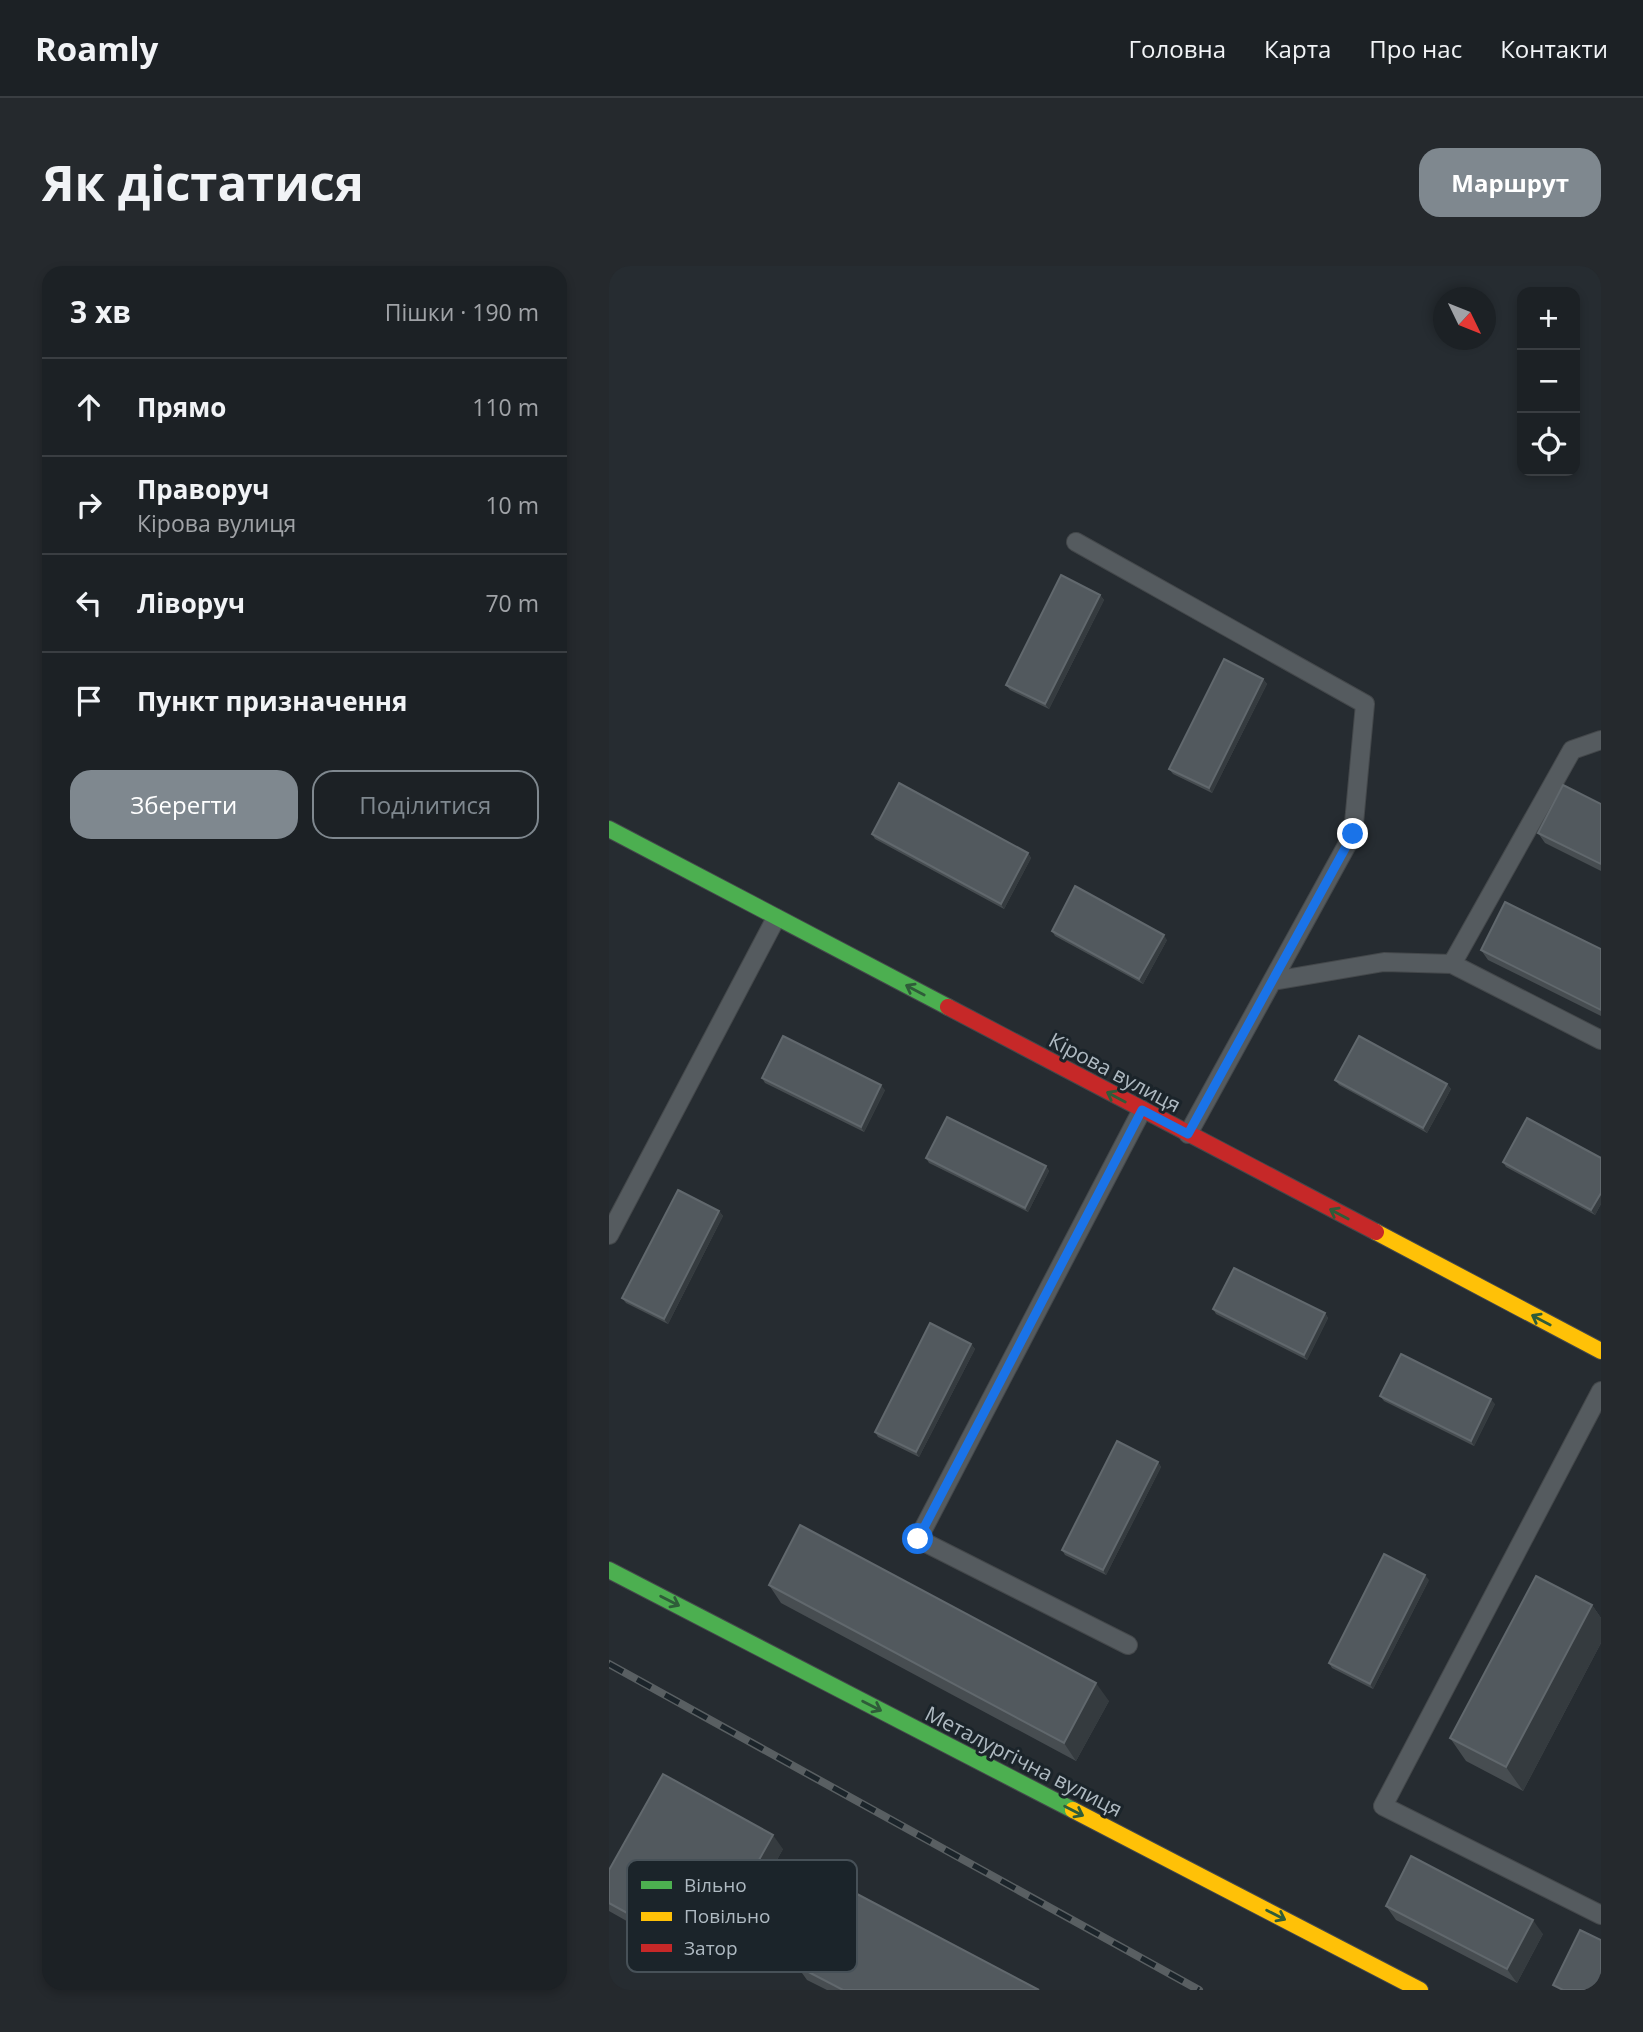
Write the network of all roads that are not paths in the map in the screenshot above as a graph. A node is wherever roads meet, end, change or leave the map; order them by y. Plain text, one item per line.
1 (1076, 542) dead end
2 (1601, 740) edge
3 (609, 830) edge
4 (776, 918) junction
5 (1452, 964) junction
6 (1273, 981) junction
7 (1601, 1040) edge
8 (1142, 1110) junction
9 (1188, 1134) junction
10 (609, 1235) edge
11 (1601, 1351) edge
12 (1601, 1391) edge
13 (609, 1570) edge
14 (1128, 1645) dead end
15 (1601, 1915) edge
16 (1420, 1990) edge

1 - 6 lane
2 - 5 lane
3 - 4 street, Кірова вулиця
8 -> 4 street, Кірова вулиця
4 - 10 lane
5 - 6 lane
5 - 7 lane
6 - 9 lane
8 - 9 street, Кірова вулиця
8 - 14 lane
11 -> 9 street, Кірова вулиця
12 - 15 lane
13 -> 16 street, Металургічна вулиця

